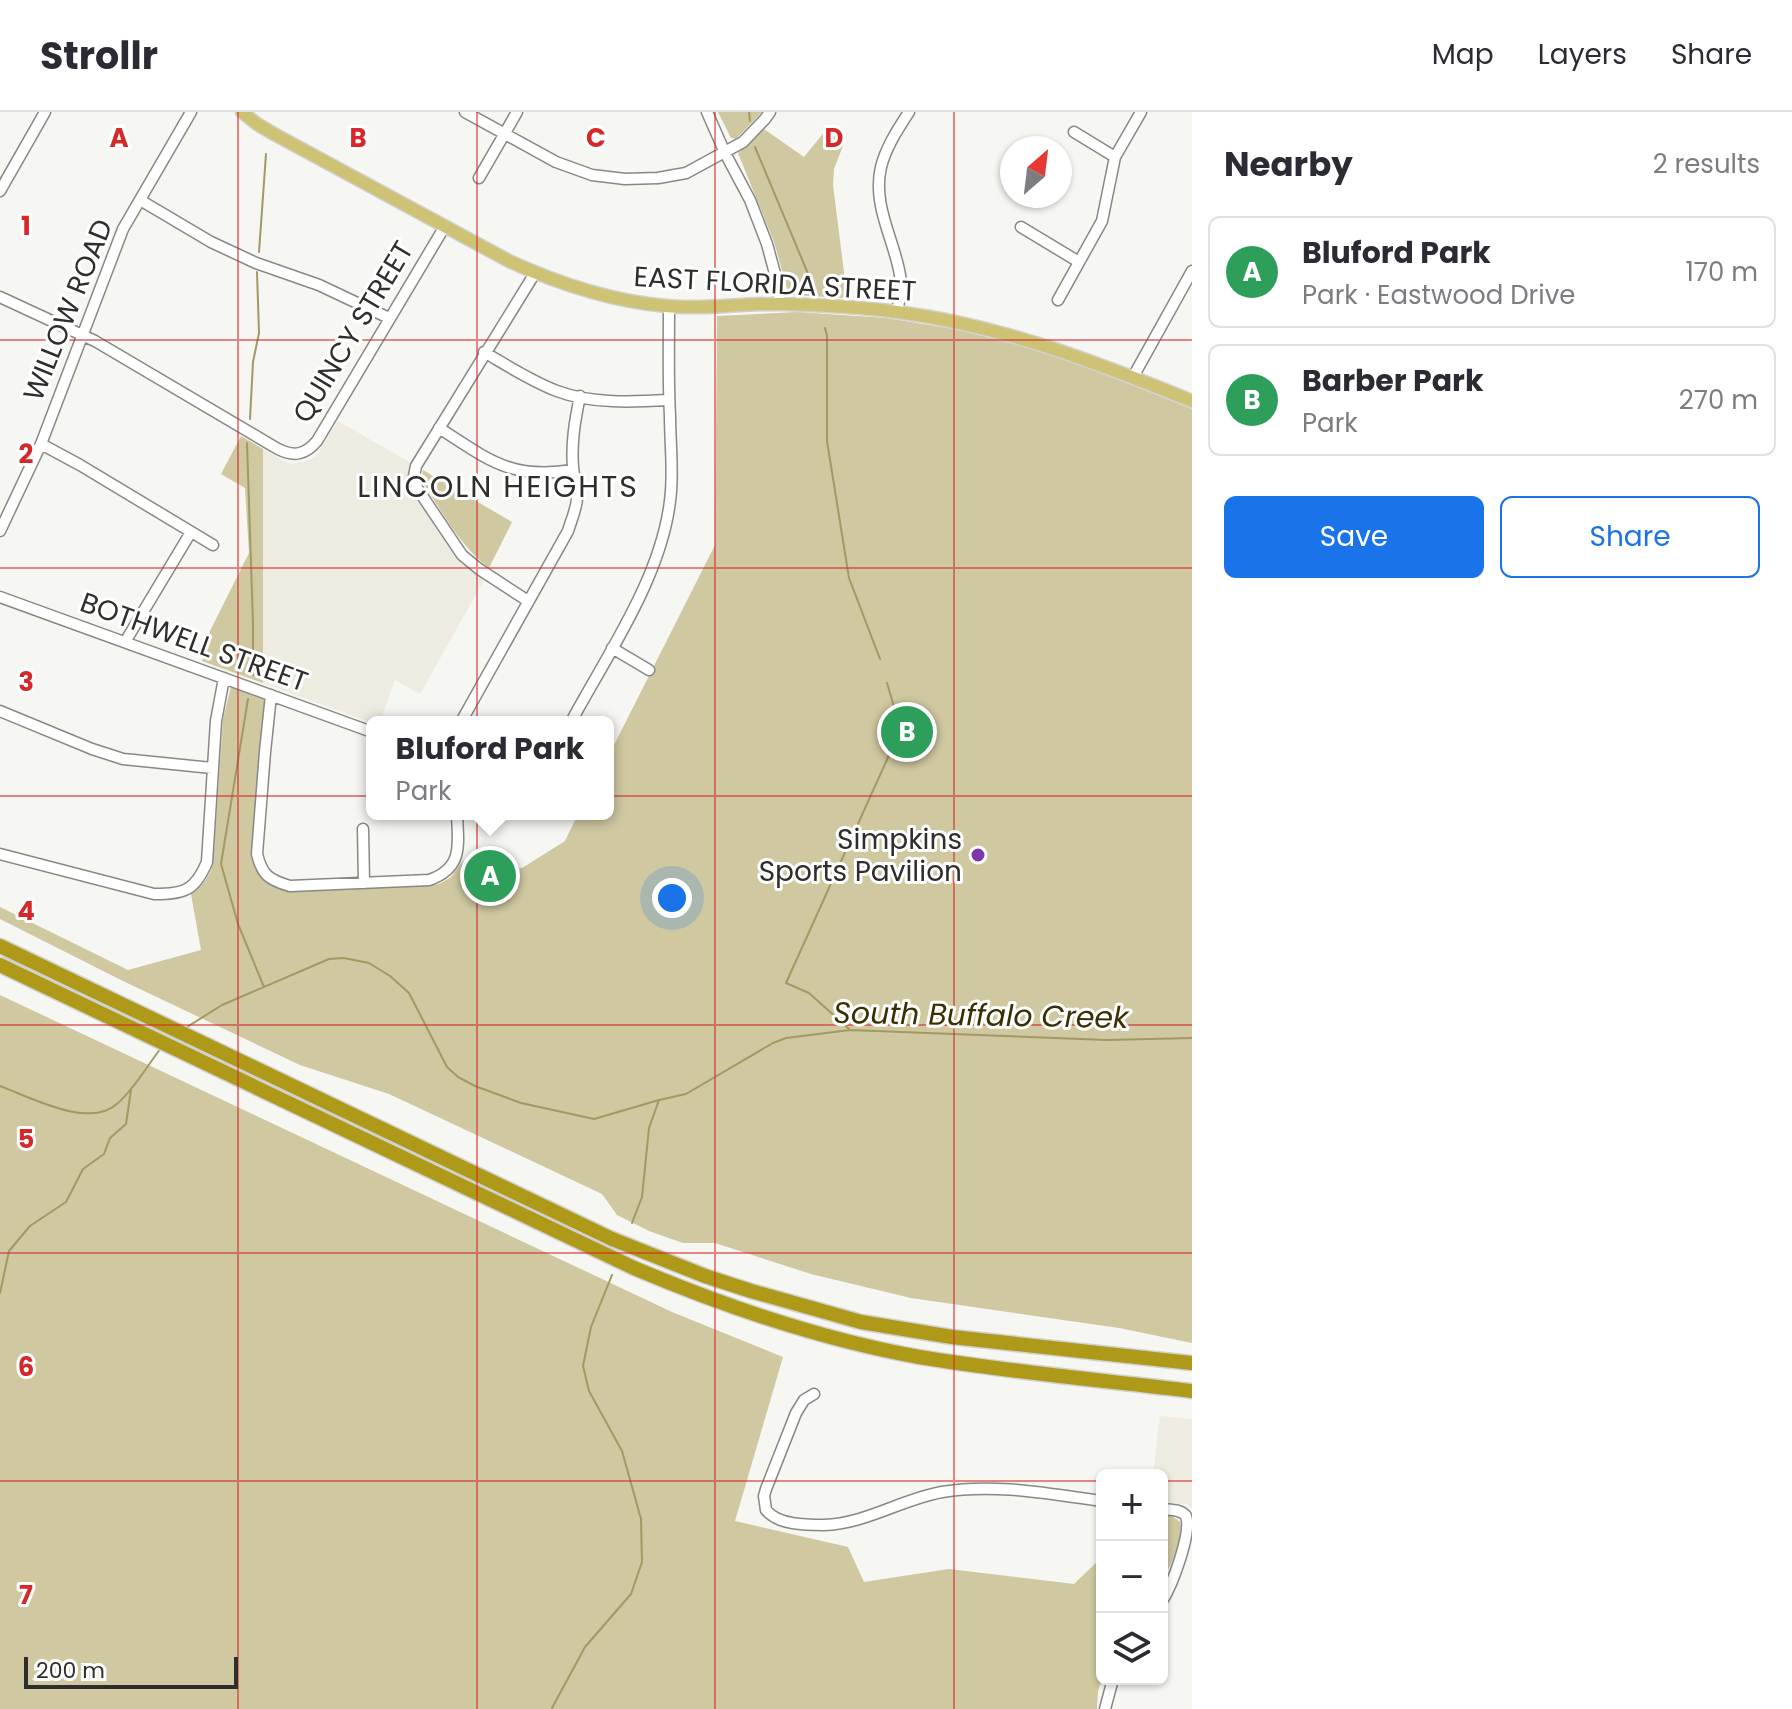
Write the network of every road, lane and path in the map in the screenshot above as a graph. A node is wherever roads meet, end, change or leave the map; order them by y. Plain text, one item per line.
1 (45, 112) edge
2 (191, 112) edge
3 (242, 112) edge
4 (465, 112) edge
5 (517, 112) edge
6 (707, 112) edge
7 (770, 112) edge
8 (909, 112) edge
9 (1141, 112) edge
10 (1074, 132) dead end
11 (505, 133) junction
12 (725, 153) junction
13 (1115, 157) junction
14 (479, 178) dead end
15 (0, 191) edge
16 (140, 200) junction
17 (445, 226) junction
18 (1021, 227) dead end
19 (1079, 262) junction
20 (1192, 271) edge
21 (535, 273) junction
22 (0, 297) edge
23 (1058, 300) dead end
24 (780, 304) junction
25 (669, 307) junction
26 (897, 312) junction
27 (389, 318) junction
28 (84, 335) junction
29 (484, 352) junction
30 (1133, 377) junction
31 (580, 396) junction
32 (669, 400) junction
33 (1192, 401) edge
34 (439, 428) junction
35 (41, 444) junction
36 (573, 470) junction
37 (0, 531) edge
38 (191, 532) junction
39 (213, 545) dead end
40 (0, 597) edge
41 (528, 601) junction
42 (125, 642) junction
43 (612, 648) junction
44 (649, 670) dead end
45 (224, 678) junction
46 (271, 695) junction
47 (0, 711) edge
48 (464, 716) edge
49 (574, 716) edge
50 (366, 730) edge
51 (212, 768) junction
52 (457, 820) edge
53 (363, 829) dead end
54 (0, 854) edge
55 (364, 883) junction
56 (0, 946) edge
57 (0, 965) edge
58 (1192, 1363) edge
59 (1192, 1391) edge
60 (814, 1394) dead end
61 (1096, 1500) edge
62 (1168, 1509) edge
63 (1168, 1591) edge
64 (1111, 1685) edge
65 (1105, 1709) edge

1 - 15 street
2 - 16 street, WILLOW ROAD
3 - 17 main road, EAST FLORIDA STREET
4 - 11 street
5 - 11 street
6 - 12 street
7 - 12 street
8 - 26 street
9 - 13 street
10 - 13 street
11 - 12 street
11 - 14 street
12 - 24 street
13 - 19 street
16 - 27 street
16 - 28 street, WILLOW ROAD
17 - 21 main road, EAST FLORIDA STREET
17 - 27 street, QUINCY STREET
18 - 19 street
19 - 23 street
20 - 30 street
21 - 25 main road, EAST FLORIDA STREET
21 - 29 street
22 - 28 street
24 - 25 main road, EAST FLORIDA STREET
24 - 26 main road, EAST FLORIDA STREET
25 - 32 street
26 - 30 main road, EAST FLORIDA STREET
27 - 28 street, QUINCY STREET
28 - 35 street, WILLOW ROAD
29 - 31 street
29 - 34 street
30 - 33 main road, EAST FLORIDA STREET
31 - 32 street
31 - 36 street
32 - 43 street
34 - 36 street
34 - 41 street
35 - 37 street, WILLOW ROAD
35 - 38 street
36 - 41 street
38 - 39 street
38 - 42 street
40 - 42 street, BOTHWELL STREET
41 - 48 street
42 - 45 street, BOTHWELL STREET
43 - 44 street
43 - 49 street
45 - 46 street, BOTHWELL STREET
45 - 51 street
46 - 50 street, BOTHWELL STREET
46 - 55 street
47 - 51 street
51 - 54 street
52 - 55 street
53 - 55 street
56 - 58 highway
57 - 59 highway
60 - 61 street
62 - 63 street
64 - 65 street

